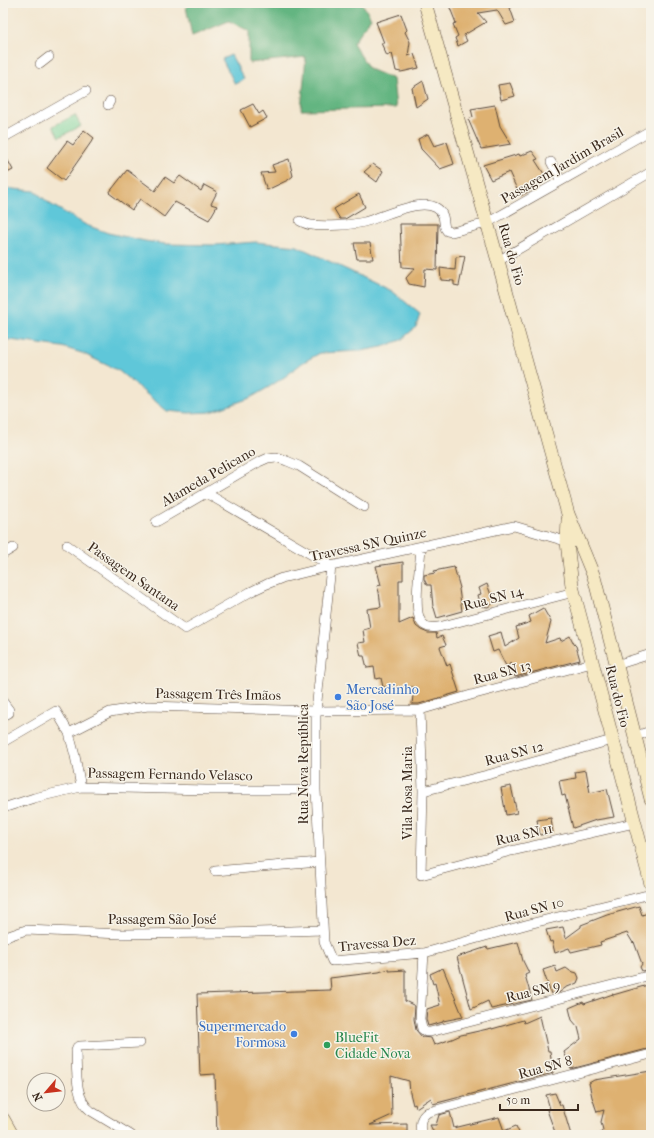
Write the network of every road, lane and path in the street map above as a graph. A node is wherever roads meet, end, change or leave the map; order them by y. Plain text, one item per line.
1 (425, 3) edge
2 (49, 57) dead end
3 (40, 64) dead end
4 (86, 91) dead end
5 (651, 130) edge
6 (3, 138) edge
7 (551, 162) dead end
8 (651, 172) edge
9 (561, 181) junction
10 (300, 222) dead end
11 (487, 224) junction
12 (498, 261) junction
13 (206, 493) junction
14 (364, 507) dead end
15 (156, 522) dead end
16 (574, 543) junction
17 (68, 545) dead end
18 (421, 547) junction
19 (12, 548) dead end
20 (3, 554) edge
21 (331, 566) junction
22 (574, 592) junction
23 (185, 629) joint
24 (651, 654) edge
25 (592, 663) junction
26 (616, 665) junction
27 (3, 702) edge
28 (420, 710) junction
29 (316, 711) junction
30 (3, 716) edge
31 (651, 731) edge
32 (69, 733) junction
33 (635, 736) junction
34 (612, 740) junction
35 (3, 742) edge
36 (81, 787) junction
37 (316, 790) junction
38 (423, 791) junction
39 (651, 799) edge
40 (3, 808) edge
41 (634, 823) junction
42 (319, 862) junction
43 (215, 871) dead end
44 (421, 875) joint
45 (651, 884) edge
46 (651, 894) edge
47 (323, 930) junction
48 (3, 938) edge
49 (424, 953) junction
50 (332, 961) joint
51 (651, 975) edge
52 (140, 1043) dead end
53 (651, 1054) edge
54 (3, 1119) edge
55 (12, 1135) edge
56 (131, 1135) edge
57 (421, 1135) edge

1 - 11 street, Rua do Fio
2 - 3 street
4 - 6 street
5 - 9 street, Passagem Jardim Brasil
7 - 9 street
8 - 12 street
9 - 11 street, Passagem Jardim Brasil
10 - 11 street, Passagem Jardim Brasil
11 - 12 street, Rua do Fio
12 - 16 street, Rua do Fio
13 - 14 street, Alameda Pelicano
13 - 15 street, Alameda Pelicano
13 - 21 street
16 - 18 street, Travessa SN Quinze
16 - 22 street, Rua do Fio
16 - 26 street, Rua do Fio
17 - 23 street, Passagem Santana
18 - 21 street, Travessa SN Quinze
18 - 22 street, Rua SN 14
19 - 20 street
21 - 23 street, Travessa SN Quinze
21 - 29 street, Rua Nova República
22 - 25 street, Rua do Fio
24 - 26 street
25 - 28 street, Rua SN 13
25 - 34 street, Rua do Fio
26 - 33 street, Rua do Fio
27 - 30 street
28 - 29 street, Passagem Três Imãos
28 - 38 street, Vila Rosa Maria
29 - 32 street, Passagem Três Imãos
29 - 37 street, Rua Nova República
31 - 33 street
32 - 35 street
32 - 36 street
33 - 39 street, Rua do Fio
34 - 38 street, Rua SN 12
34 - 41 street, Rua do Fio
36 - 37 street, Passagem Fernando Velasco
36 - 40 street, Passagem Fernando Velasco
37 - 42 street, Rua Nova República
38 - 44 street, Vila Rosa Maria
41 - 44 street, Rua SN 11
41 - 45 street, Rua do Fio
42 - 43 street
42 - 47 street, Rua Nova República
46 - 49 street, Rua SN 10
47 - 48 street, Passagem São José
47 - 50 street, Rua Nova República
49 - 50 street, Travessa Dez
49 - 51 street, Rua SN 9
52 - 56 street
53 - 57 street, Rua SN 8
54 - 55 street

